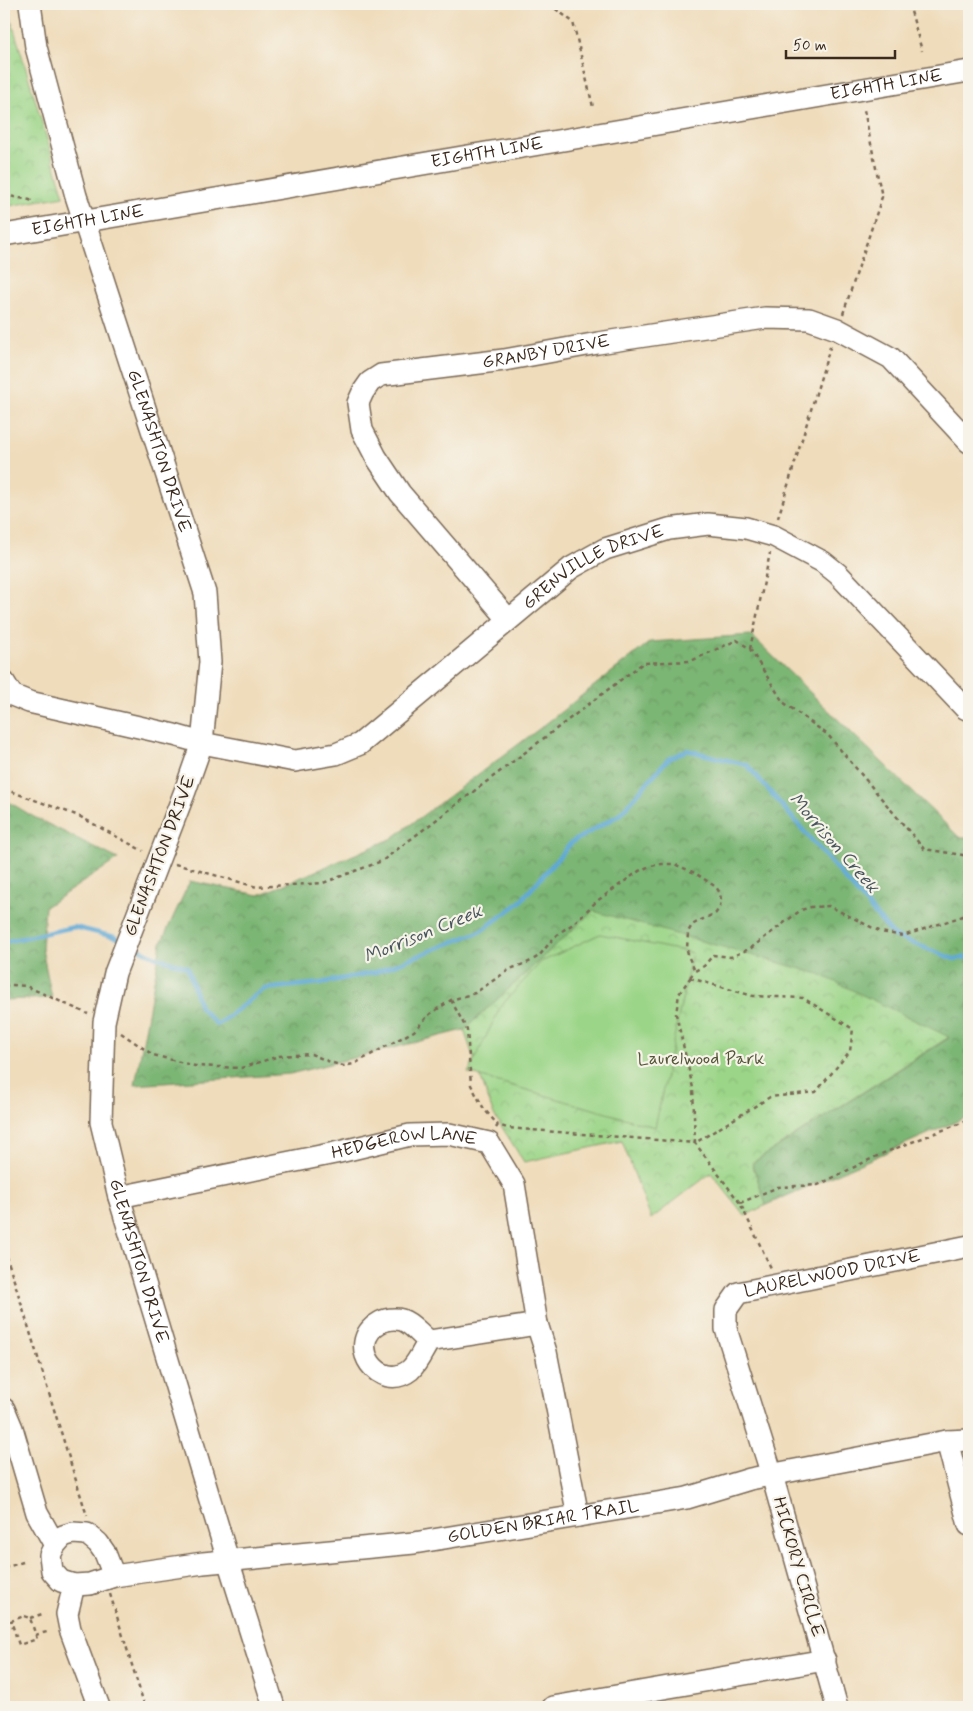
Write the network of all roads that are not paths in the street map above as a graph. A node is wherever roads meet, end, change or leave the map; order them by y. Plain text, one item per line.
1 (30, 4) edge
2 (969, 71) edge
3 (84, 222) junction
4 (4, 235) edge
5 (969, 442) edge
6 (508, 619) junction
7 (4, 682) edge
8 (969, 710) edge
9 (202, 743) junction
10 (118, 1197) junction
11 (969, 1246) edge
12 (537, 1324) junction
13 (429, 1341) dead end
14 (4, 1409) edge
15 (969, 1440) edge
16 (948, 1441) junction
17 (772, 1475) junction
18 (578, 1516) junction
19 (969, 1525) edge
20 (55, 1545) junction
21 (228, 1560) junction
22 (114, 1576) junction
23 (74, 1585) junction
24 (824, 1660) junction
25 (99, 1707) edge
26 (274, 1707) edge
27 (553, 1707) edge
28 (837, 1707) edge

1 - 3 street, GLENASHTON DRIVE
2 - 3 street, EIGHTH LINE
3 - 4 street, EIGHTH LINE
3 - 9 street, GLENASHTON DRIVE
5 - 6 street, GRANBY DRIVE
6 - 8 street, GRENVILLE DRIVE
6 - 9 street, GRENVILLE DRIVE
7 - 9 street, GRENVILLE DRIVE
9 - 10 street, GLENASHTON DRIVE
10 - 12 street, HEDGEROW LANE
10 - 21 street, GLENASHTON DRIVE
11 - 17 street, LAURELWOOD DRIVE
12 - 13 street
12 - 18 street, HEDGEROW LANE
14 - 20 street
15 - 16 street, GOLDEN BRIAR TRAIL
16 - 17 street, GOLDEN BRIAR TRAIL
16 - 19 street
17 - 18 street, GOLDEN BRIAR TRAIL
17 - 24 street, HICKORY CIRCLE
18 - 21 street, GOLDEN BRIAR TRAIL
20 - 22 street
20 - 23 street
21 - 22 street, GOLDEN BRIAR TRAIL
21 - 26 street, GLENASHTON DRIVE
22 - 23 street, GOLDEN BRIAR TRAIL
23 - 25 street
24 - 27 street, HICKORY CIRCLE
24 - 28 street, HICKORY CIRCLE

